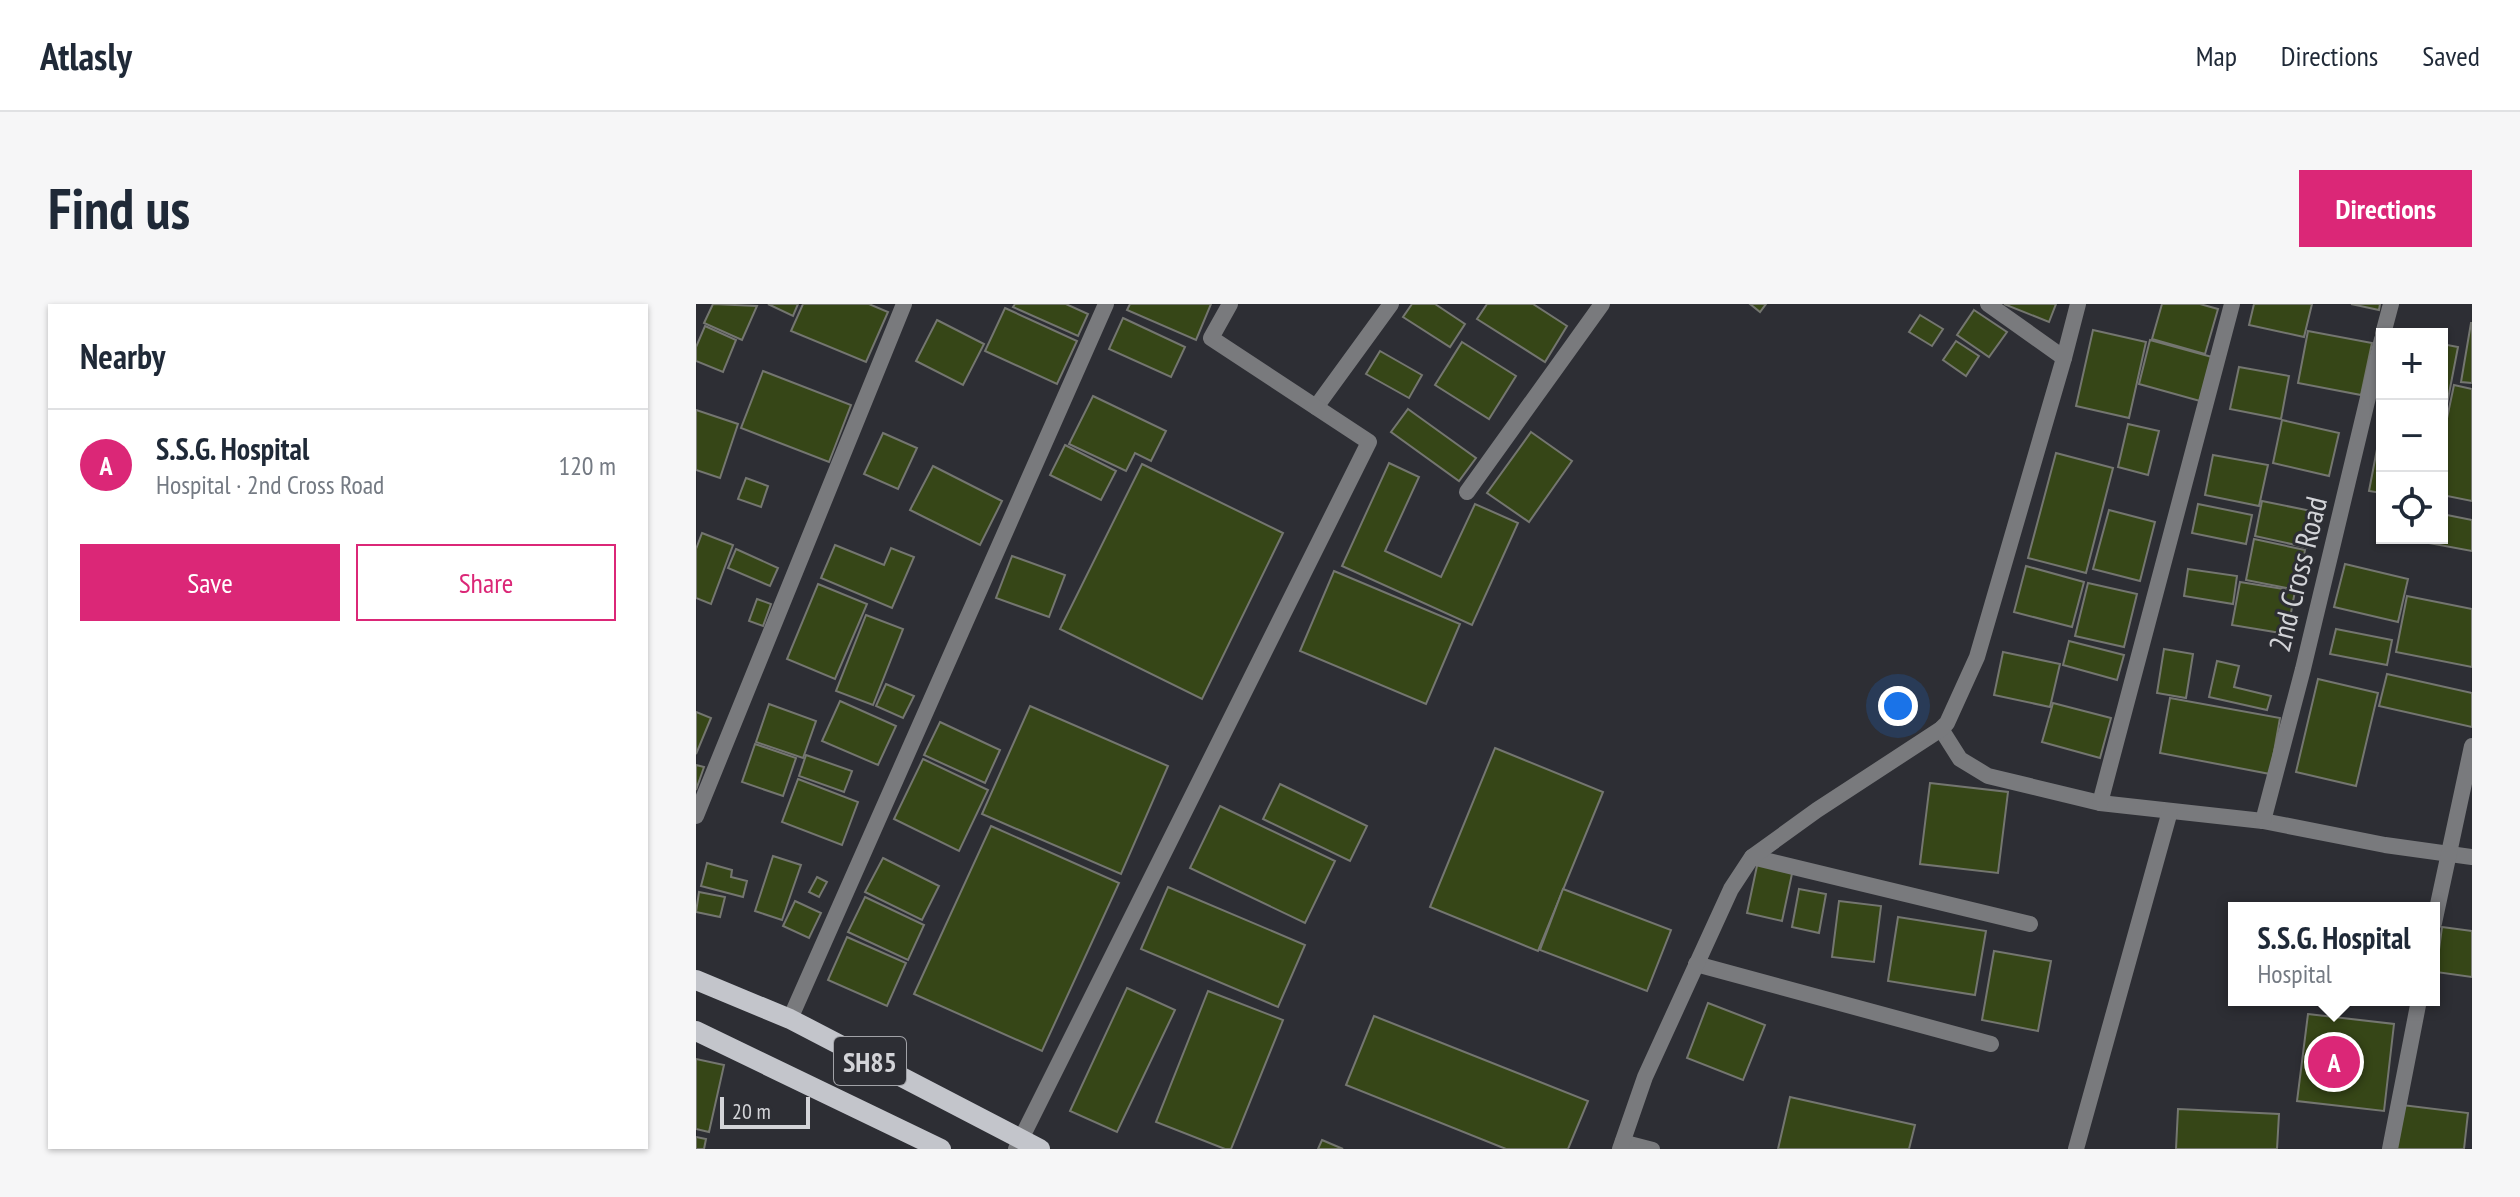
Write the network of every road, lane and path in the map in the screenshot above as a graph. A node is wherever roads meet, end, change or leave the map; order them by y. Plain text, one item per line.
1 (904, 304) edge
2 (1106, 304) edge
3 (1230, 304) edge
4 (1391, 304) edge
5 (1602, 304) edge
6 (1988, 304) edge
7 (2078, 304) edge
8 (2232, 304) edge
9 (2391, 304) edge
10 (2385, 328) edge
11 (2064, 358) junction
12 (2376, 366) edge
13 (1316, 407) junction
14 (1467, 492) dead end
15 (1941, 729) junction
16 (2472, 746) edge
17 (2100, 803) junction
18 (2170, 811) junction
19 (696, 816) edge
20 (2263, 821) junction
21 (2448, 853) junction
22 (1752, 857) junction
23 (2472, 857) edge
24 (2438, 902) edge
25 (2030, 924) dead end
26 (1696, 964) junction
27 (696, 980) edge
28 (2418, 1006) edge
29 (790, 1019) junction
30 (696, 1031) edge
31 (1991, 1044) dead end
32 (1621, 1145) edge
33 (1026, 1146) edge
34 (941, 1149) edge
35 (1653, 1149) edge
36 (2076, 1149) edge
37 (2390, 1149) edge

1 - 19 street
2 - 29 street
3 - 13 street
4 - 13 street
5 - 14 street
6 - 11 street
7 - 11 street
8 - 17 street
9 - 10 street, 2nd Cross Road
11 - 15 street
12 - 20 street, 2nd Cross Road
13 - 33 street
15 - 17 street
15 - 22 street
16 - 21 street
17 - 18 street
18 - 20 street
18 - 36 street
20 - 21 street
21 - 23 street
21 - 24 street
22 - 25 street
22 - 26 street
26 - 31 street
26 - 32 street
27 - 29 main road, SH85
28 - 37 street
29 - 33 main road, SH85
30 - 34 main road, SH85
32 - 35 lane

